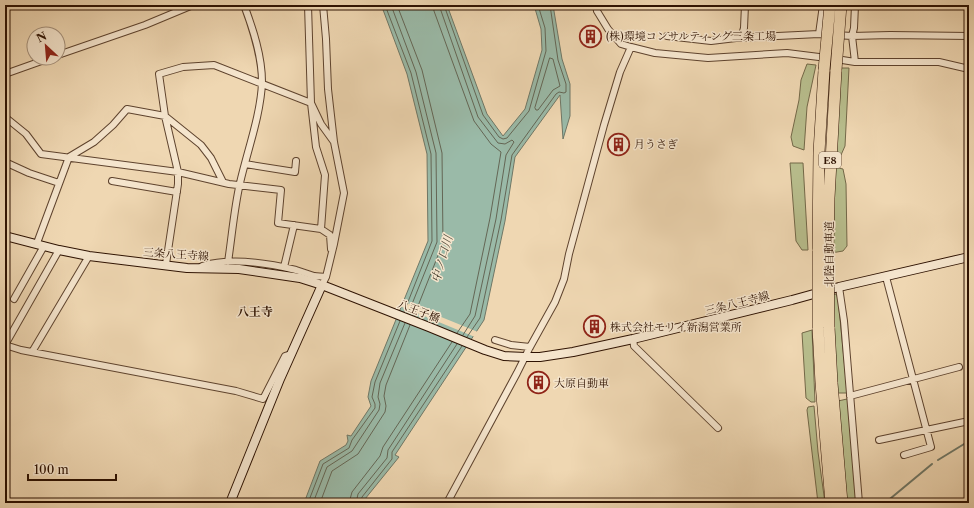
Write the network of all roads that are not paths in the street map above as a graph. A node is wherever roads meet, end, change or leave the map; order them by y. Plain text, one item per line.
1 (193, 5) edge
2 (244, 5) edge
3 (308, 5) edge
4 (323, 5) edge
5 (596, 5) edge
6 (745, 5) edge
7 (823, 5) edge
8 (830, 5) edge
9 (842, 5) edge
10 (855, 5) edge
11 (819, 34) junction
12 (667, 36) dead end
13 (852, 36) junction
14 (969, 36) edge
15 (741, 38) junction
16 (631, 47) junction
17 (66, 52) edge
18 (855, 62) junction
19 (28, 66) edge
20 (969, 69) edge
21 (830, 70) junction
22 (5, 74) edge
23 (262, 83) junction
24 (311, 103) junction
25 (165, 116) junction
26 (5, 117) edge
27 (334, 142) junction
28 (68, 157) junction
29 (296, 161) dead end
30 (5, 162) edge
31 (245, 164) junction
32 (178, 172) junction
33 (112, 181) dead end
34 (223, 182) junction
35 (59, 183) junction
36 (240, 186) junction
37 (177, 192) junction
38 (294, 225) junction
39 (321, 229) junction
40 (5, 236) edge
41 (41, 245) junction
42 (59, 250) junction
43 (332, 250) junction
44 (89, 256) junction
45 (969, 257) edge
46 (228, 262) junction
47 (166, 264) junction
48 (284, 267) junction
49 (197, 268) junction
50 (326, 276) junction
51 (886, 277) junction
52 (322, 285) junction
53 (839, 287) junction
54 (345, 294) joint
55 (14, 299) dead end
56 (824, 327) junction
57 (633, 339) junction
58 (495, 340) dead end
59 (530, 347) junction
60 (484, 350) joint
61 (32, 352) junction
62 (291, 354) junction
63 (526, 357) junction
64 (959, 368) dead end
65 (913, 379) junction
66 (850, 396) junction
67 (969, 421) edge
68 (718, 428) dead end
69 (926, 430) junction
70 (879, 440) dead end
71 (904, 455) dead end
72 (230, 503) edge
73 (447, 503) edge
74 (831, 503) edge
75 (842, 503) edge
76 (859, 503) edge

1 - 17 street
2 - 23 street
3 - 24 street
4 - 27 street
5 - 16 street
6 - 15 street
7 - 11 street
8 - 21 highway, 北陸自動車道 / E8, bridge
9 - 21 highway, 北陸自動車道 / E8, bridge
10 - 13 street
11 - 13 street
11 - 15 street
12 - 15 street
13 - 14 street
13 - 18 street
16 - 18 street
16 - 59 street
18 - 20 street
19 - 22 street
21 - 56 highway, 北陸自動車道 / E8, bridge
23 - 24 street
23 - 25 street
23 - 31 street
24 - 27 street
24 - 39 street
25 - 28 street
25 - 32 street
25 - 34 street
26 - 28 street
27 - 43 street
28 - 32 street
28 - 35 street
29 - 31 street
30 - 35 street
31 - 36 street
32 - 34 street
32 - 37 street
33 - 37 street
34 - 36 street
35 - 41 street
36 - 38 street
36 - 46 street
37 - 47 street
38 - 39 street
38 - 48 street
39 - 43 street
40 - 41 main road, 三条八王寺線
41 - 42 main road, 三条八王寺線
41 - 55 street
42 - 44 main road, 三条八王寺線
42 - 61 street
43 - 50 street
44 - 47 main road, 三条八王寺線
44 - 61 street
45 - 51 main road, 三条八王寺線
46 - 48 street
46 - 49 street
47 - 49 main road, 三条八王寺線
48 - 50 street
49 - 52 main road, 三条八王寺線
50 - 52 street
51 - 53 main road, 三条八王寺線
51 - 65 street
52 - 54 main road, 三条八王寺線
52 - 62 main road
53 - 57 main road, 三条八王寺線
53 - 66 street
54 - 60 main road, 八王子橋
56 - 74 highway, 北陸自動車道 / E8
56 - 75 highway, 北陸自動車道 / E8
57 - 63 main road, 三条八王寺線
57 - 68 street
58 - 59 street
59 - 63 street
60 - 63 main road, 三条八王寺線
61 - 62 street
62 - 72 main road
63 - 73 street
64 - 65 street
65 - 66 street
65 - 69 street
66 - 76 street
67 - 69 street
69 - 70 street
69 - 71 street

